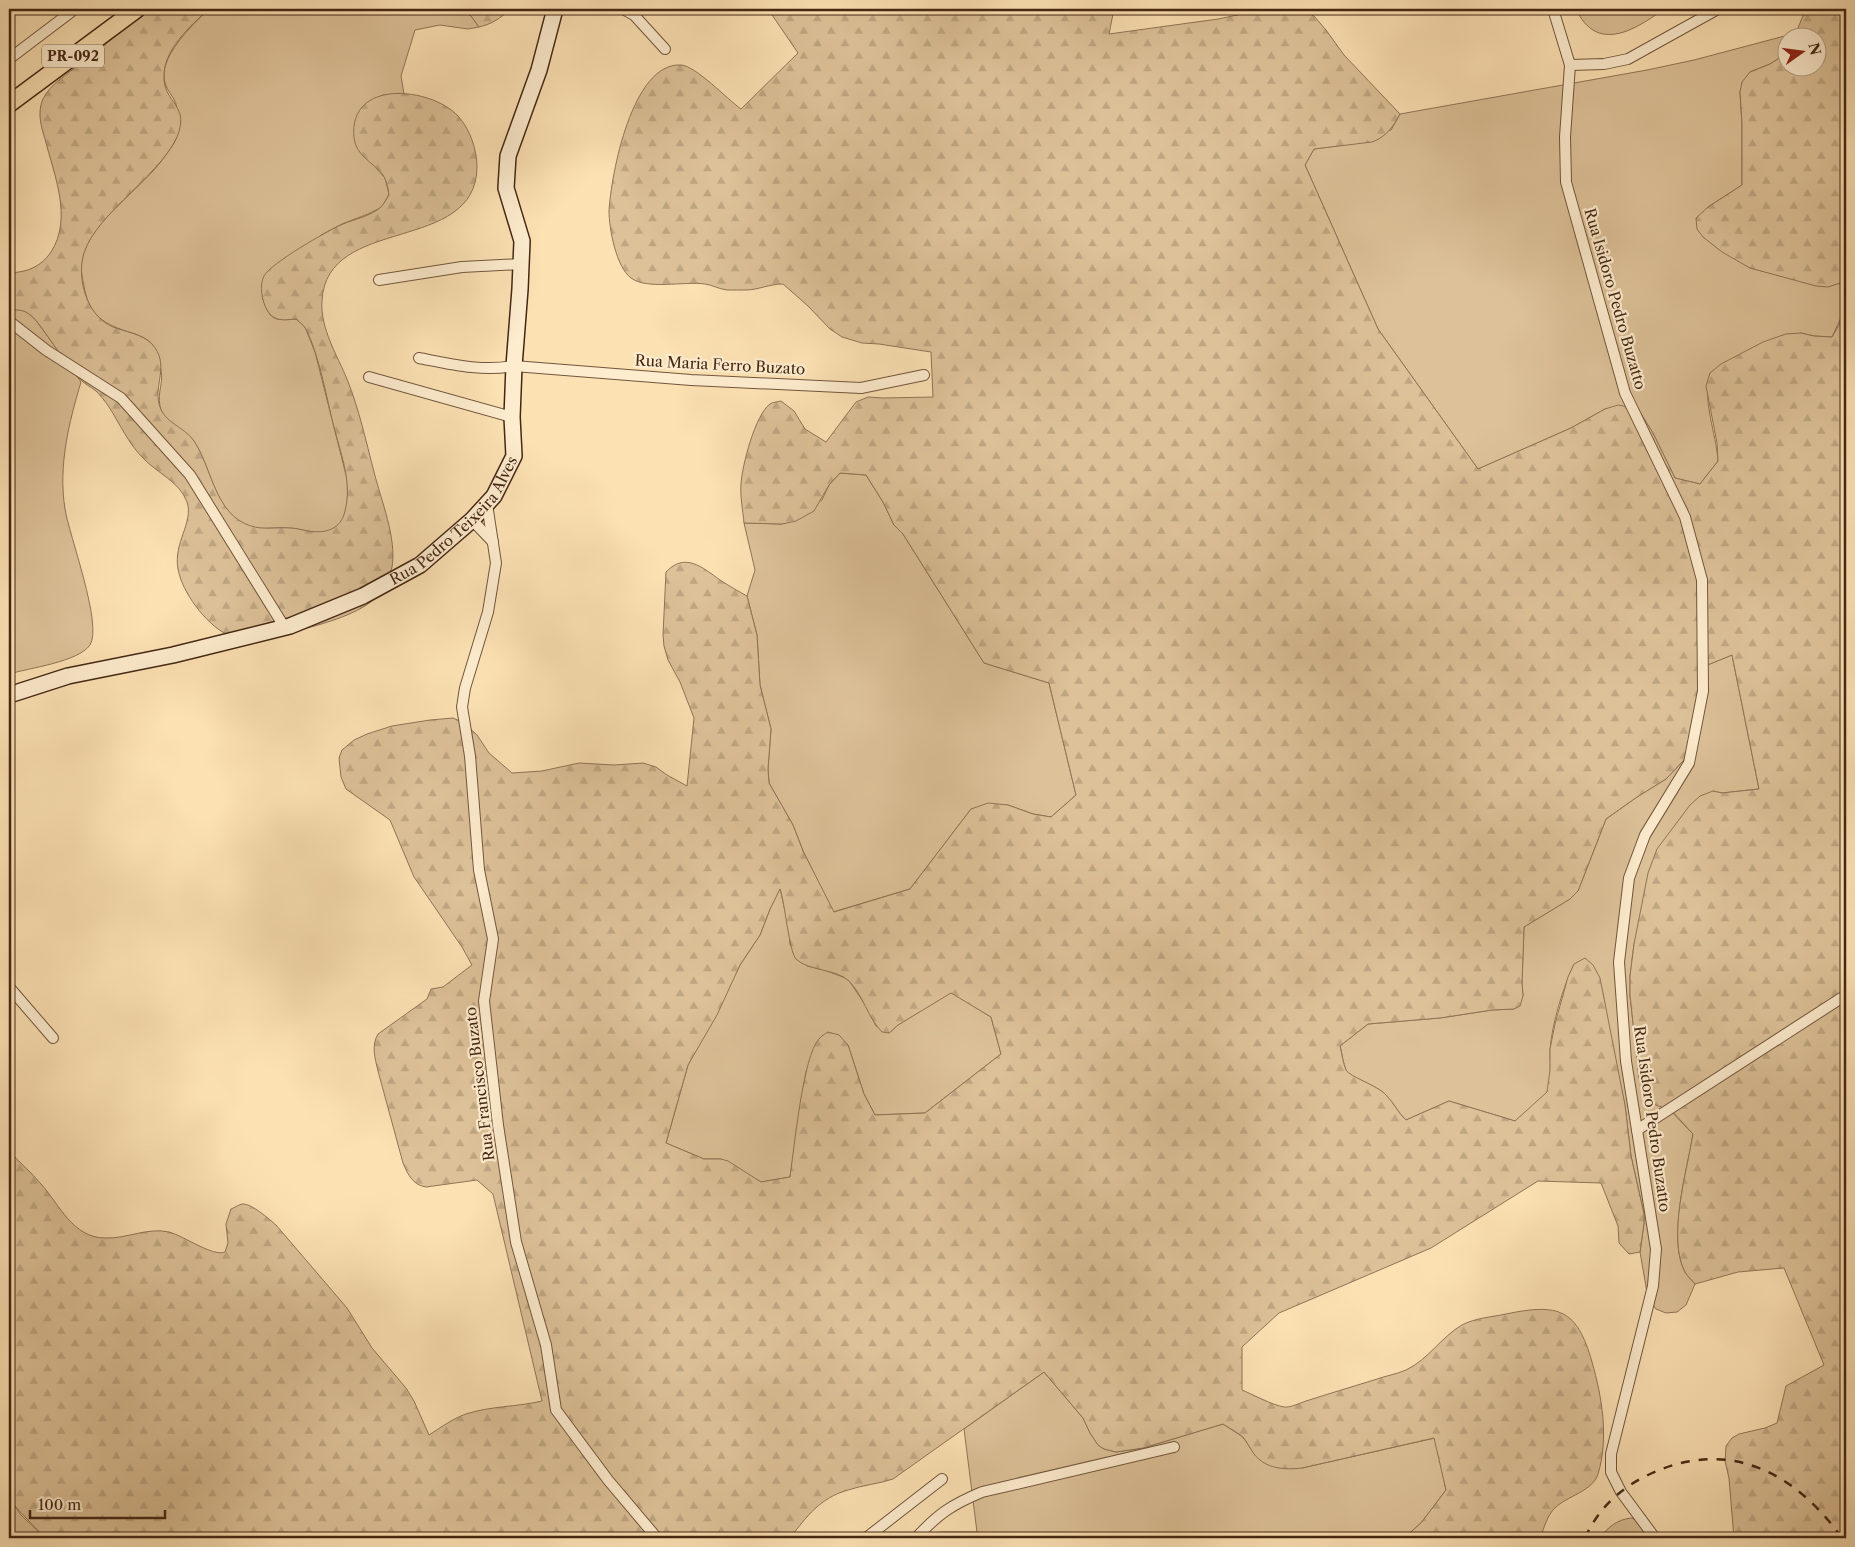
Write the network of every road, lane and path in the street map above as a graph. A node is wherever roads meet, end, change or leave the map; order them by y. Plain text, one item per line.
1 (137, 9) edge
2 (555, 9) edge
3 (623, 9) edge
4 (1553, 9) edge
5 (1718, 9) edge
6 (71, 12) dead end
7 (665, 49) dead end
8 (9, 59) edge
9 (1570, 65) junction
10 (9, 104) edge
11 (521, 264) junction
12 (379, 280) dead end
13 (9, 321) edge
14 (419, 358) dead end
15 (514, 366) junction
16 (924, 375) dead end
17 (369, 377) dead end
18 (512, 417) junction
19 (487, 504) junction
20 (472, 520) junction
21 (493, 542) junction
22 (285, 628) junction
23 (9, 695) edge
24 (9, 987) edge
25 (1846, 995) edge
26 (53, 1038) dead end
27 (1637, 1130) junction
28 (1174, 1447) dead end
29 (942, 1479) dead end
30 (657, 1538) edge
31 (866, 1538) edge
32 (916, 1538) edge
33 (1655, 1538) edge

1 - 10 main road, PR-092
2 - 11 street, Rua Pedro Teixeira Alves
3 - 7 street
4 - 9 street, Rua Isidoro Pedro Buzatto
5 - 9 street
6 - 8 street
9 - 27 street, Rua Isidoro Pedro Buzatto
11 - 12 street
11 - 15 street, Rua Pedro Teixeira Alves
13 - 22 street
14 - 15 street, Rua Maria Ferro Buzato
15 - 16 street, Rua Maria Ferro Buzato
15 - 18 street, Rua Pedro Teixeira Alves
17 - 18 street
18 - 19 street, Rua Pedro Teixeira Alves
19 - 20 street, Rua Pedro Teixeira Alves
19 - 21 street, Rua Francisco Buzato
20 - 21 street
20 - 22 street, Rua Pedro Teixeira Alves
21 - 30 street, Rua Francisco Buzato
22 - 23 street, Rua Pedro Teixeira Alves
24 - 26 street
25 - 27 street
27 - 33 street, Rua Isidoro Pedro Buzatto
28 - 32 street
29 - 31 street

